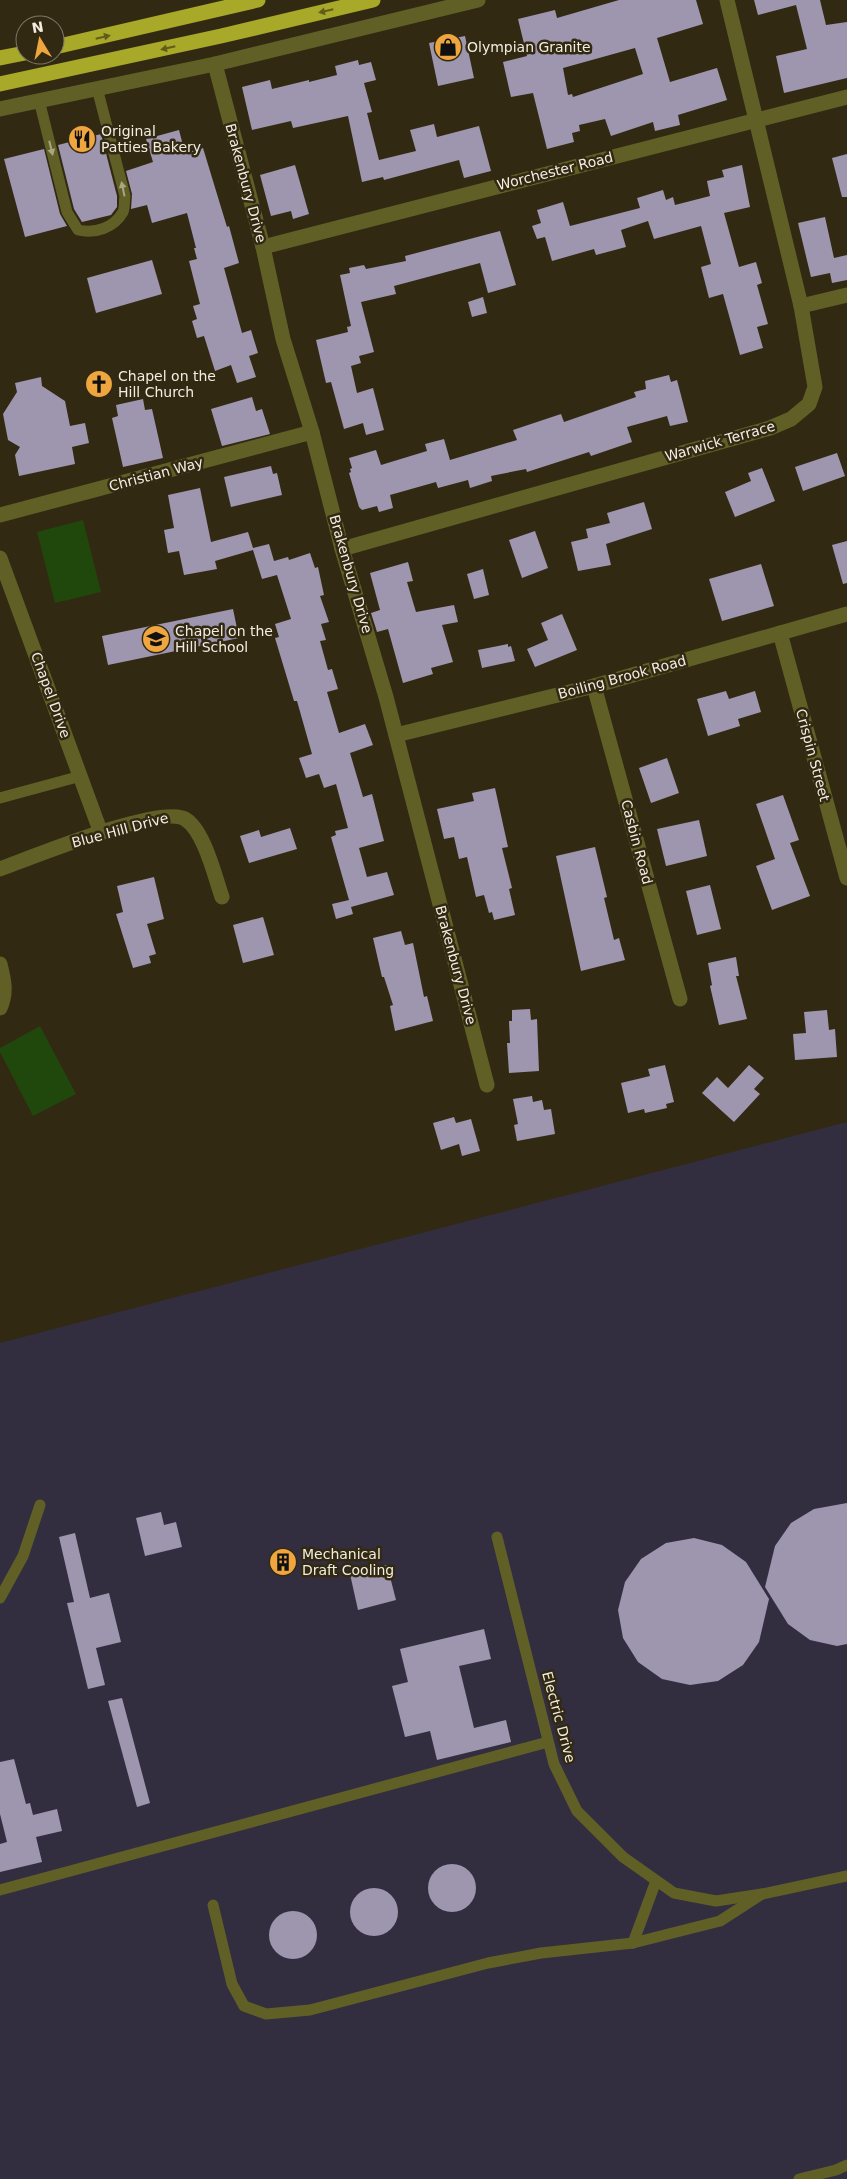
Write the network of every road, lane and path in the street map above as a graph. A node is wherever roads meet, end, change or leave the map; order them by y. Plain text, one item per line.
1 (258, 0) edge
2 (373, 0) edge
3 (478, 0) edge
4 (728, 0) edge
5 (65, 45) edge
6 (15, 55) edge
7 (0, 58) edge
8 (215, 64) junction
9 (0, 84) edge
10 (97, 88) junction
11 (847, 97) edge
12 (39, 100) junction
13 (0, 108) edge
14 (756, 120) junction
15 (263, 247) junction
16 (847, 294) edge
17 (801, 306) junction
18 (312, 432) junction
19 (0, 515) edge
20 (342, 549) junction
21 (0, 558) edge
22 (847, 614) edge
23 (780, 633) junction
24 (594, 686) junction
25 (396, 735) junction
26 (81, 776) junction
27 (0, 798) edge
28 (101, 832) junction
29 (0, 869) edge
30 (847, 878) edge
31 (222, 897) dead end
32 (0, 964) edge
33 (680, 999) dead end
34 (0, 1008) edge
35 (487, 1085) dead end
36 (40, 1505) dead end
37 (497, 1537) dead end
38 (0, 1598) edge
39 (548, 1742) junction
40 (847, 1876) edge
41 (656, 1880) junction
42 (0, 1890) edge
43 (762, 1894) junction
44 (213, 1905) dead end
45 (633, 1943) junction
46 (847, 2165) edge
47 (800, 2179) edge

5 -> 1 highway
2 -> 9 highway
3 - 8 street
4 - 14 street, Warwick Terrace
6 - 7 highway
8 - 10 street
8 - 15 street, Brakenbury Drive
10 - 12 street
12 -> 10 lane
11 - 14 street, Worchester Road
12 - 13 street
14 - 15 street, Worchester Road
14 - 17 street, Warwick Terrace
15 - 18 street, Brakenbury Drive
16 - 17 street
17 - 20 street, Warwick Terrace
18 - 19 street, Christian Way
18 - 20 street, Brakenbury Drive
20 - 25 street, Brakenbury Drive
21 - 26 street, Chapel Drive
22 - 23 street, Boiling Brook Road
23 - 24 street, Boiling Brook Road
23 - 30 street, Crispin Street
24 - 25 street, Boiling Brook Road
24 - 33 street, Casbin Road
25 - 35 street, Brakenbury Drive
26 - 27 lane
26 - 28 street, Chapel Drive
28 - 29 street, Blue Hill Drive
28 - 31 street, Blue Hill Drive
32 - 34 street
36 - 38 lane
37 - 39 lane, Electric Drive
39 - 41 lane, Electric Drive
39 - 42 lane
40 - 43 lane, Electric Drive
41 - 43 lane, Electric Drive
41 - 45 lane
43 - 45 lane
44 - 45 lane
46 - 47 lane

